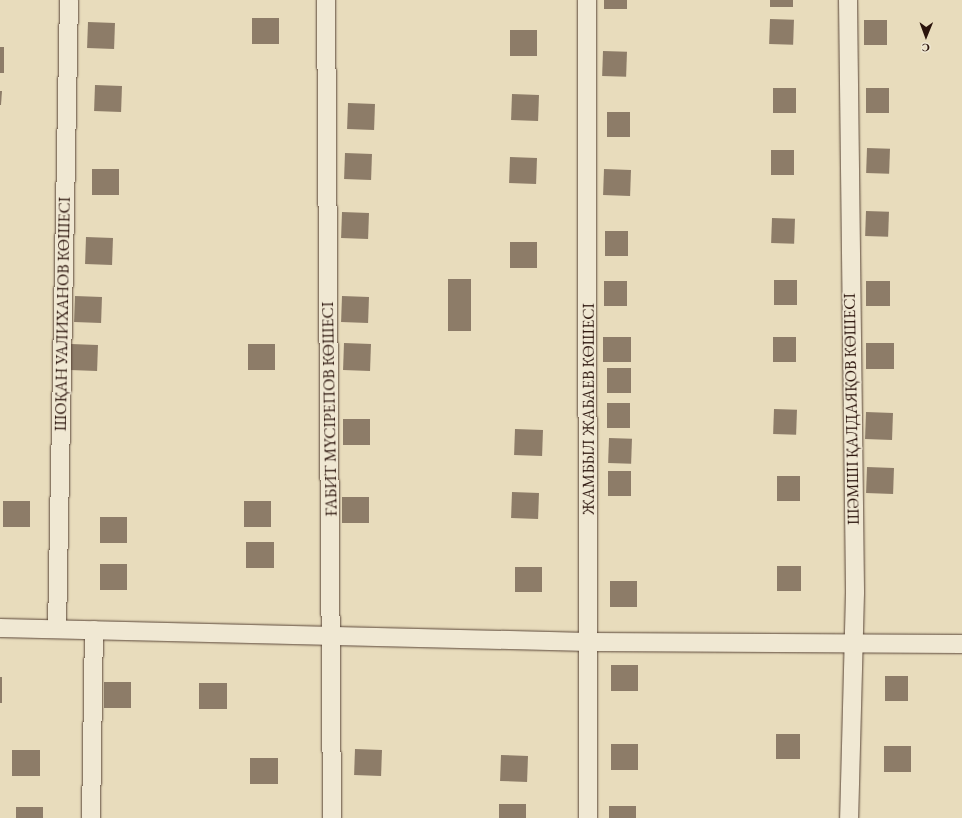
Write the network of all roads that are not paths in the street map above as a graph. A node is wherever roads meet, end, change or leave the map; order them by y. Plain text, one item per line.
1 (69, 0) edge
2 (326, 0) edge
3 (587, 0) edge
4 (848, 0) edge
5 (0, 628) edge
6 (57, 629) junction
7 (94, 630) junction
8 (332, 635) junction
9 (589, 642) junction
10 (853, 642) junction
11 (962, 644) edge
12 (91, 818) edge
13 (332, 818) edge
14 (588, 818) edge
15 (849, 818) edge

1 - 6 street, ШОҚАН УАЛИХАНОВ КӨШЕСІ
2 - 8 street, ҒАБИТ МҮСІРЕПОВ КӨШЕСІ
3 - 9 street, ЖАМБЫЛ ЖАБАЕВ КӨШЕСІ
4 - 10 street, ШӘМШІ ҚАЛДАЯҚОВ КӨШЕСІ
5 - 6 street
6 - 7 street
7 - 8 street
7 - 12 street
8 - 9 street
8 - 13 street, ҒАБИТ МҮСІРЕПОВ КӨШЕСІ
9 - 10 street
9 - 14 street, ЖАМБЫЛ ЖАБАЕВ КӨШЕСІ
10 - 11 street
10 - 15 street, ШӘМШІ ҚАЛДАЯҚОВ КӨШЕСІ

